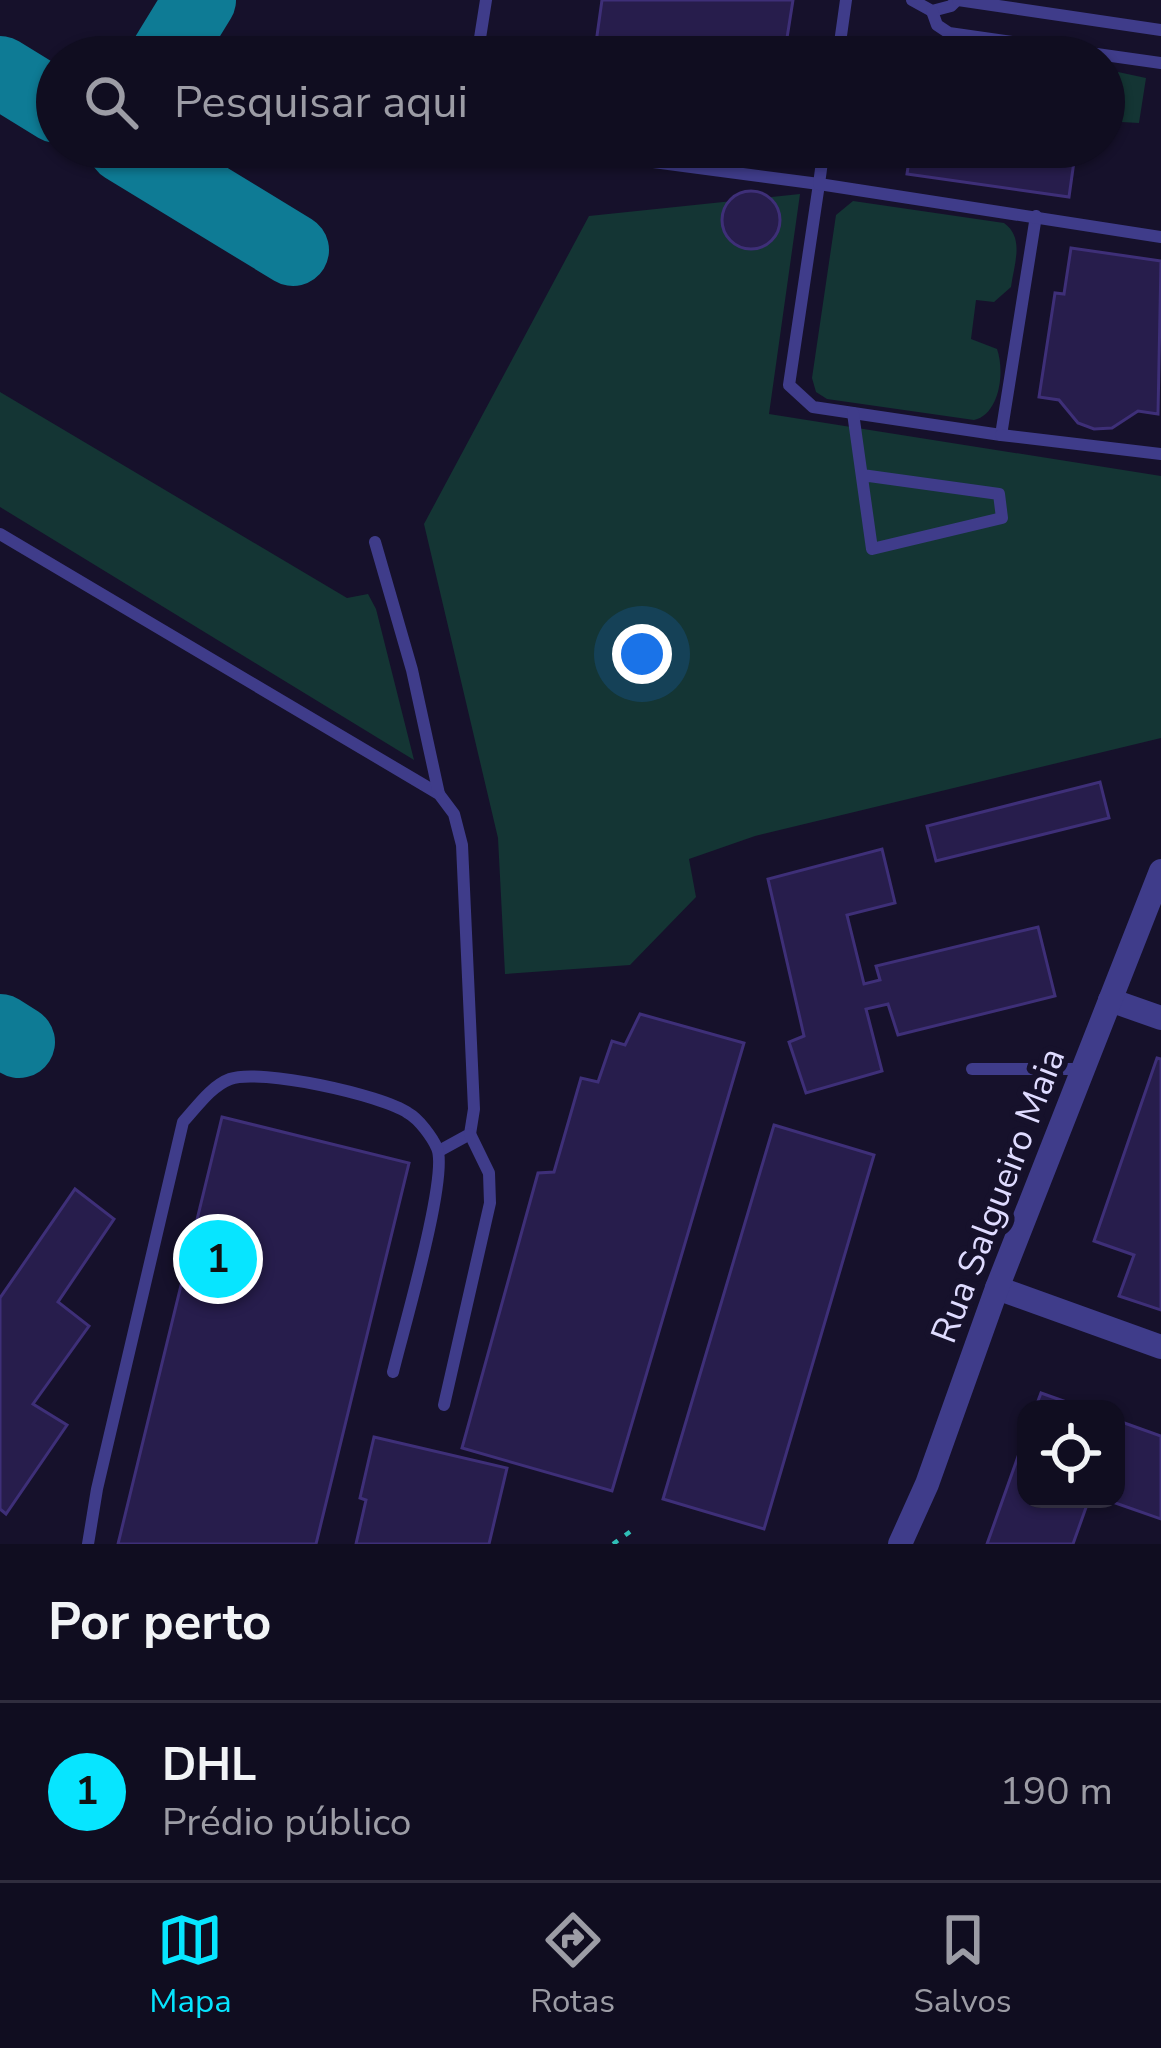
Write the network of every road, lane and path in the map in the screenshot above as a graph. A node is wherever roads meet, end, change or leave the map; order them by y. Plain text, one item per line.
1 (485, 0) edge
2 (846, 0) edge
3 (912, 0) edge
4 (957, 0) edge
5 (932, 11) junction
6 (1161, 30) edge
7 (480, 36) edge
8 (841, 36) edge
9 (970, 36) edge
10 (1125, 59) edge
11 (1161, 64) edge
12 (698, 168) edge
13 (821, 168) edge
14 (819, 184) junction
15 (1036, 216) junction
16 (1161, 237) edge
17 (854, 412) junction
18 (1001, 434) junction
19 (1161, 454) edge
20 (862, 475) junction
21 (0, 535) edge
22 (375, 542) dead end
23 (439, 794) junction
24 (1161, 871) edge
25 (1110, 1000) junction
26 (1161, 1018) edge
27 (972, 1069) dead end
28 (1084, 1069) junction
29 (470, 1134) junction
30 (439, 1151) junction
31 (997, 1288) junction
32 (1161, 1347) edge
33 (393, 1372) dead end
34 (444, 1405) dead end
35 (631, 1531) dead end
36 (88, 1544) edge
37 (614, 1544) edge
38 (900, 1544) edge

1 - 7 lane
2 - 8 lane
3 - 5 lane
4 - 5 lane
4 - 6 lane
5 - 9 lane
10 - 11 lane
12 - 14 lane
13 - 14 lane
14 - 15 lane
14 - 17 lane
15 - 16 lane
15 - 18 lane
17 - 18 lane
17 - 20 lane
18 - 19 lane
20 - 20 lane
21 - 23 lane
22 - 23 lane
23 - 29 lane
24 - 25 street, Rua Salgueiro Maia
25 - 26 street
25 - 28 street, Rua Salgueiro Maia
27 - 28 lane
28 - 31 street, Rua Salgueiro Maia
29 - 30 lane
29 - 34 lane
30 - 33 lane
30 - 36 lane
31 - 32 street
31 - 38 street, Rua Salgueiro Maia
35 - 37 path

